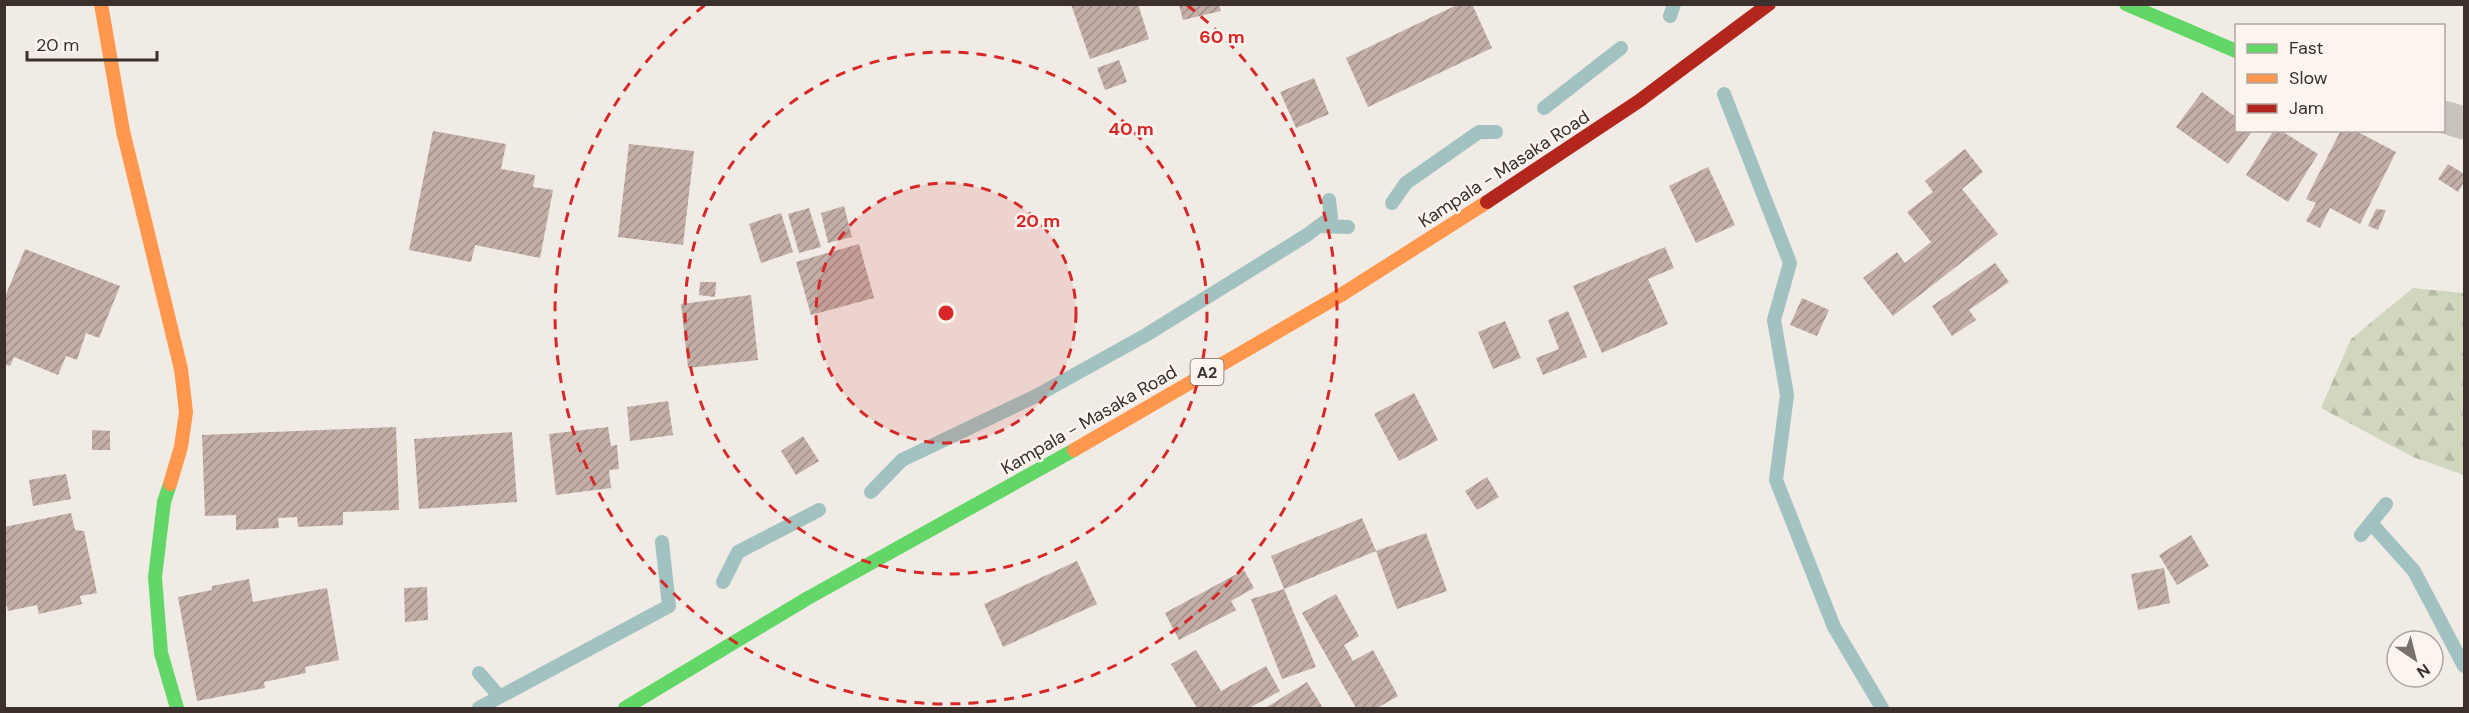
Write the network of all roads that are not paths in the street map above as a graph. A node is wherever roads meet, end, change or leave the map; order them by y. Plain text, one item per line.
1 (101, 4) edge
2 (1769, 4) edge
3 (2126, 4) edge
4 (2235, 51) edge
5 (2445, 117) edge
6 (2464, 123) edge
7 (177, 708) edge
8 (625, 708) edge

1 - 7 main road
2 - 8 main road, Kampala - Masaka Road / A2
3 - 4 main road
5 - 6 street

